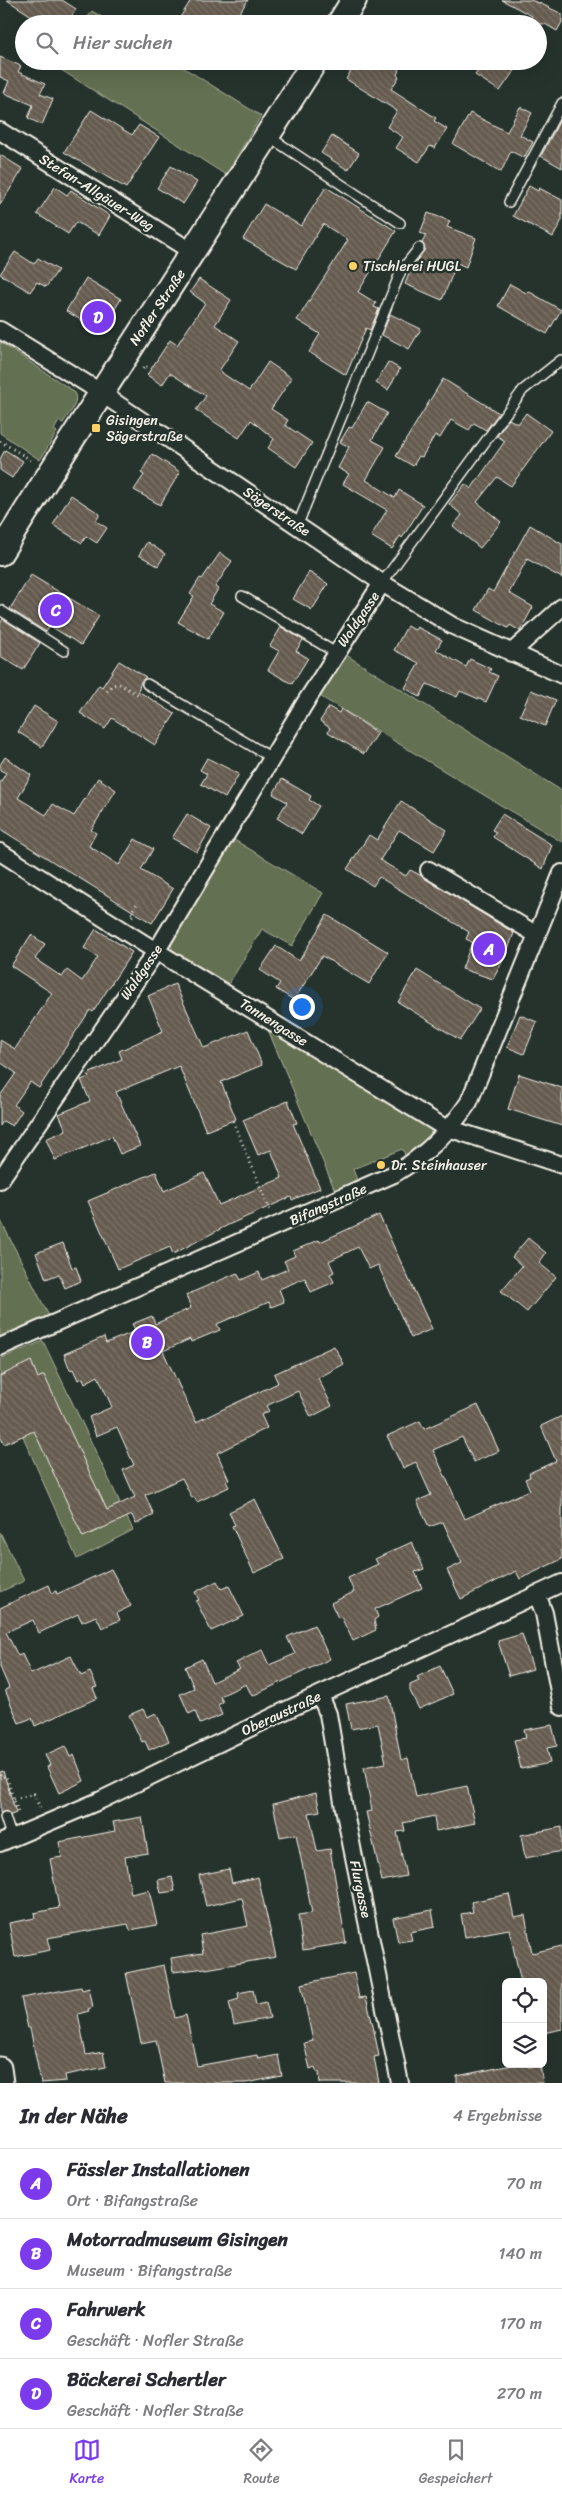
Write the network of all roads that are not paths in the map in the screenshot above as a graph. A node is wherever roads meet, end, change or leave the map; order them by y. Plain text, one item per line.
1 (354, 0) edge
2 (345, 15) edge
3 (309, 70) edge
4 (562, 103) edge
5 (0, 131) edge
6 (268, 135) junction
7 (509, 202) dead end
8 (400, 223) dead end
9 (420, 248) dead end
10 (194, 253) junction
11 (0, 330) edge
12 (561, 360) edge
13 (100, 393) junction
14 (298, 524) junction
15 (0, 553) edge
16 (382, 583) junction
17 (242, 596) dead end
18 (562, 607) edge
19 (0, 610) edge
20 (64, 651) dead end
21 (336, 653) junction
22 (512, 653) junction
23 (562, 675) edge
24 (147, 684) road end
25 (272, 758) junction
26 (0, 852) edge
27 (429, 870) dead end
28 (562, 873) edge
29 (537, 935) junction
30 (157, 950) junction
31 (450, 1129) junction
32 (562, 1166) edge
33 (0, 1180) edge
34 (0, 1347) edge
35 (562, 1583) edge
36 (536, 1594) junction
37 (320, 1695) junction
38 (562, 1707) edge
39 (4, 1817) dead end
40 (11, 1840) edge
41 (0, 2068) edge
42 (2, 2083) edge
43 (400, 2083) edge

1 - 2 main road
3 - 6 main road, Nofler Straße
4 - 7 lane
5 - 10 street, Stefan-Allgäuer-Weg
6 - 8 lane
6 - 10 main road, Nofler Straße
9 - 14 lane
10 - 13 main road, Nofler Straße
11 - 13 street, Sägerstraße
12 - 16 lane
13 - 14 street, Sägerstraße
13 - 15 main road, Nofler Straße
14 - 16 street, Sägerstraße
16 - 21 street, Waldgasse
16 - 22 street, Sägerstraße
17 - 21 lane
18 - 22 street
19 - 20 lane
21 - 25 street, Waldgasse
22 - 23 street, Sägerstraße
24 - 25 lane
25 - 30 street, Waldgasse
26 - 30 street, Tannengasse
27 - 29 street
28 - 29 street, Bifangstraße
29 - 31 street, Bifangstraße
30 - 31 street, Tannengasse
30 - 33 street, Waldgasse
31 - 32 street, Tannengasse
31 - 34 street, Bifangstraße
35 - 36 street, Oberaustraße
36 - 37 street, Oberaustraße
36 - 38 street
37 - 40 street, Oberaustraße
37 - 43 street, Flurgasse
39 - 40 lane
41 - 42 street

